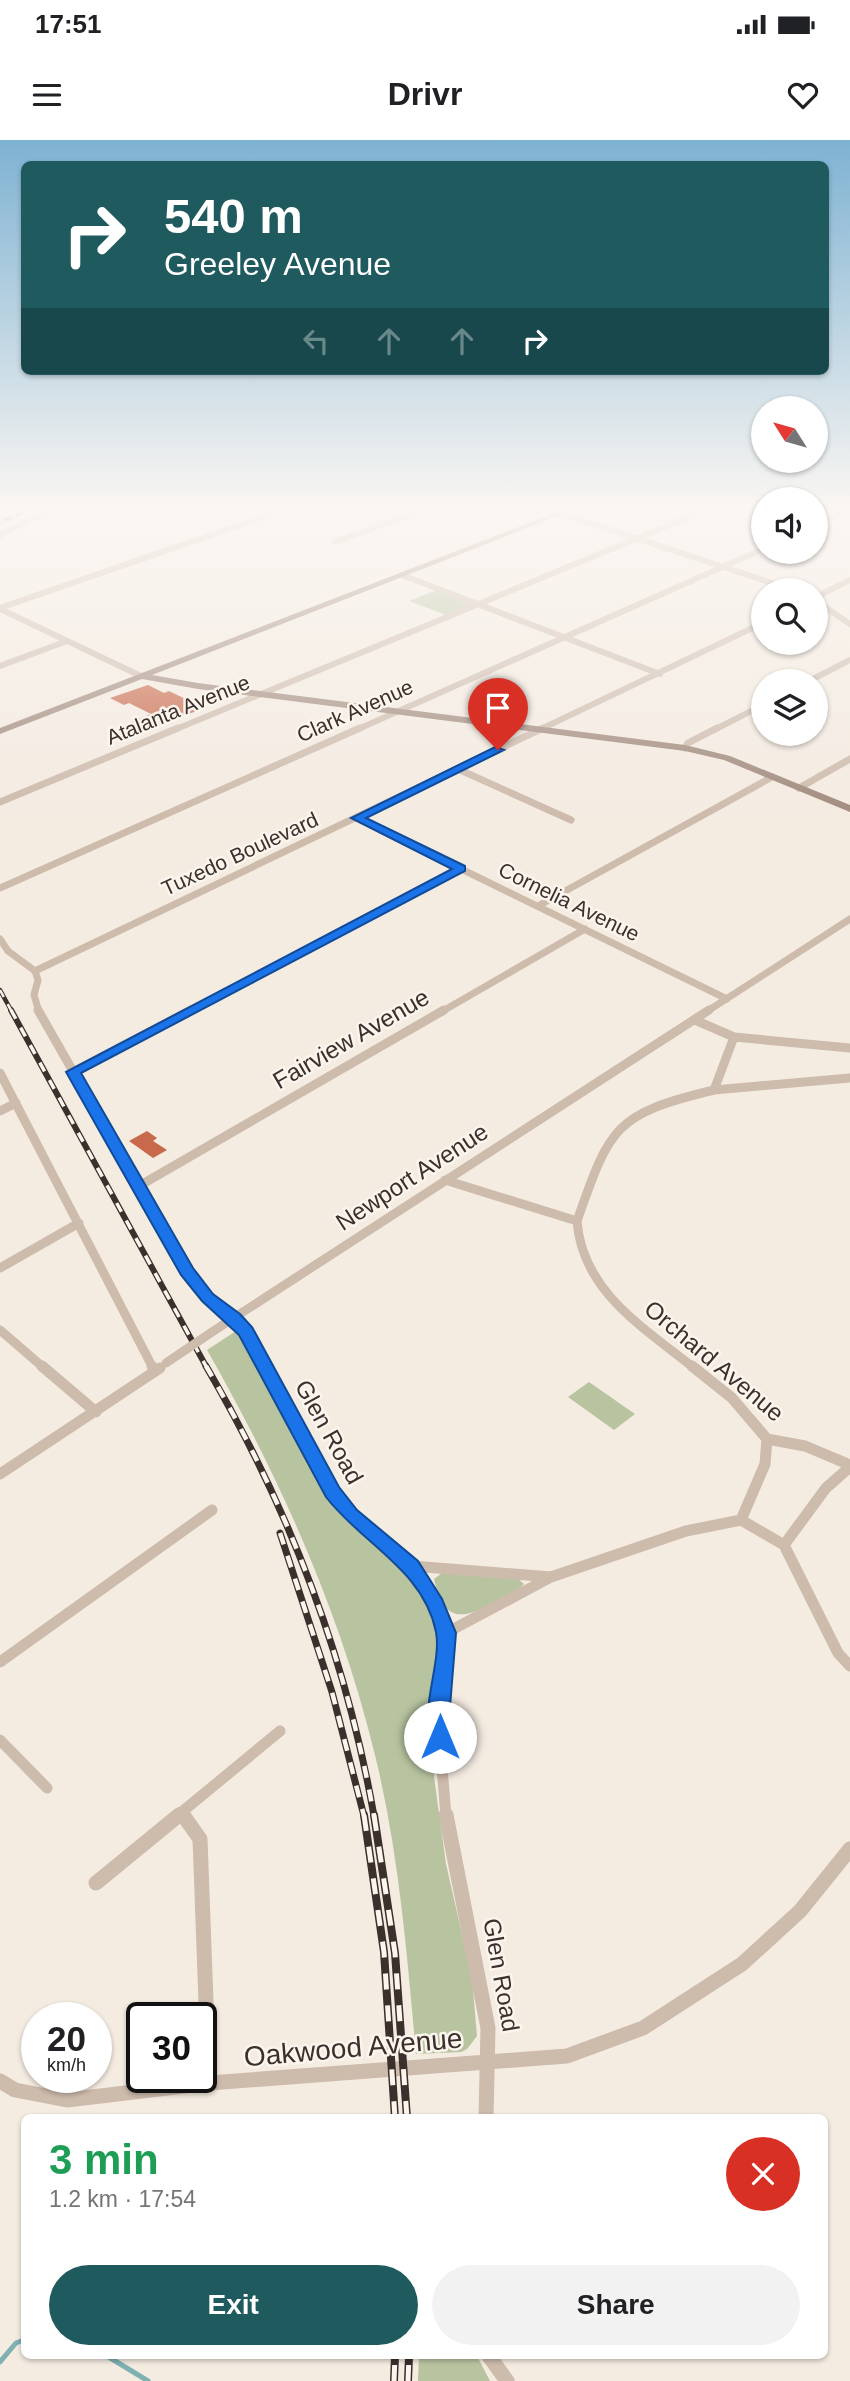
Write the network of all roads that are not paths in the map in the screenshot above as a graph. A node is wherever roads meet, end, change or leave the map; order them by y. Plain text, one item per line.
1 (1, 610) edge
2 (313, 610) edge
3 (467, 610) edge
4 (490, 610) edge
5 (627, 610) edge
6 (831, 610) edge
7 (848, 622) edge
8 (751, 628) edge
9 (564, 638) junction
10 (67, 641) junction
11 (850, 660) edge
12 (0, 666) edge
13 (828, 671) edge
14 (660, 674) junction
15 (141, 676) junction
16 (261, 694) junction
17 (751, 711) edge
18 (397, 712) junction
19 (539, 730) junction
20 (0, 731) edge
21 (685, 748) junction
22 (850, 759) edge
23 (458, 769) junction
24 (772, 777) junction
25 (799, 788) junction
26 (0, 802) edge
27 (850, 809) edge
28 (357, 818) junction
29 (571, 820) dead end
30 (461, 869) junction
31 (0, 888) edge
32 (538, 906) junction
33 (850, 919) edge
34 (584, 929) junction
35 (0, 939) edge
36 (35, 971) junction
37 (727, 999) junction
38 (695, 1020) junction
39 (734, 1037) junction
40 (850, 1048) edge
41 (73, 1072) junction
42 (0, 1073) edge
43 (850, 1078) edge
44 (714, 1090) junction
45 (16, 1103) junction
46 (0, 1111) edge
47 (445, 1180) junction
48 (139, 1186) junction
49 (577, 1221) junction
50 (79, 1223) junction
51 (0, 1268) edge
52 (234, 1318) junction
53 (0, 1330) edge
54 (155, 1371) junction
55 (96, 1412) junction
56 (767, 1439) junction
57 (850, 1466) edge
58 (0, 1474) edge
59 (212, 1510) dead end
60 (741, 1520) junction
61 (784, 1545) junction
62 (412, 1566) junction
63 (551, 1577) junction
64 (446, 1633) junction
65 (1, 1661) edge
66 (850, 1666) edge
67 (280, 1731) dead end
68 (0, 1740) edge
69 (47, 1788) dead end
70 (181, 1812) junction
71 (850, 1849) edge
72 (96, 1883) dead end
73 (206, 2002) edge
74 (489, 2061) junction
75 (0, 2081) edge
76 (217, 2082) edge
77 (126, 2093) edge
78 (486, 2114) edge
79 (491, 2359) edge
80 (507, 2381) edge

1 - 10 street
2 - 15 street
3 - 16 street, Atalanta Avenue
4 - 9 street
5 - 9 street, Clark Avenue
6 - 7 street
8 - 14 street, Tuxedo Boulevard
9 - 14 street
9 - 18 street, Clark Avenue
10 - 12 street
10 - 15 street
11 - 13 street
14 - 19 street, Tuxedo Boulevard
15 - 16 street
15 - 20 street
16 - 18 street
16 - 26 street, Atalanta Avenue
17 - 21 street
18 - 19 street
18 - 31 street, Clark Avenue
19 - 21 street
19 - 23 street, Tuxedo Boulevard
21 - 24 street
22 - 25 street
23 - 28 street, Tuxedo Boulevard
23 - 29 street
24 - 25 street
24 - 32 street
25 - 27 street
28 - 30 street, Cornelia Avenue
28 - 36 street, Tuxedo Boulevard
30 - 32 street, Cornelia Avenue
30 - 41 street
32 - 34 street, Cornelia Avenue
33 - 37 street, Newport Avenue
34 - 37 street, Cornelia Avenue
34 - 48 street, Fairview Avenue
35 - 36 street
36 - 41 street, Glen Road
37 - 38 street, Newport Avenue
38 - 39 street
38 - 47 street, Newport Avenue
39 - 40 street
39 - 44 street
41 - 48 street, Glen Road
42 - 45 street
43 - 44 street
44 - 49 street
45 - 46 street
45 - 50 street
47 - 49 street
47 - 52 street, Newport Avenue
48 - 52 street, Glen Road
49 - 56 street, Orchard Avenue
50 - 51 street
50 - 54 street
52 - 54 street, Newport Avenue, bridge
52 - 62 street, Glen Road
53 - 55 street
54 - 55 street, Newport Avenue
55 - 58 street, Newport Avenue
56 - 57 street, Orchard Avenue
56 - 60 street
57 - 61 street
59 - 65 street
60 - 61 street
60 - 63 street
61 - 66 street
62 - 63 street
62 - 64 street, Glen Road
63 - 64 street
64 - 74 street, Glen Road
67 - 70 street
68 - 69 street
70 - 72 street
70 - 73 street
71 - 74 street, Oakwood Avenue
74 - 76 street, Oakwood Avenue
74 - 78 street, Glen Road
75 - 77 street, Oakwood Avenue
79 - 80 street

